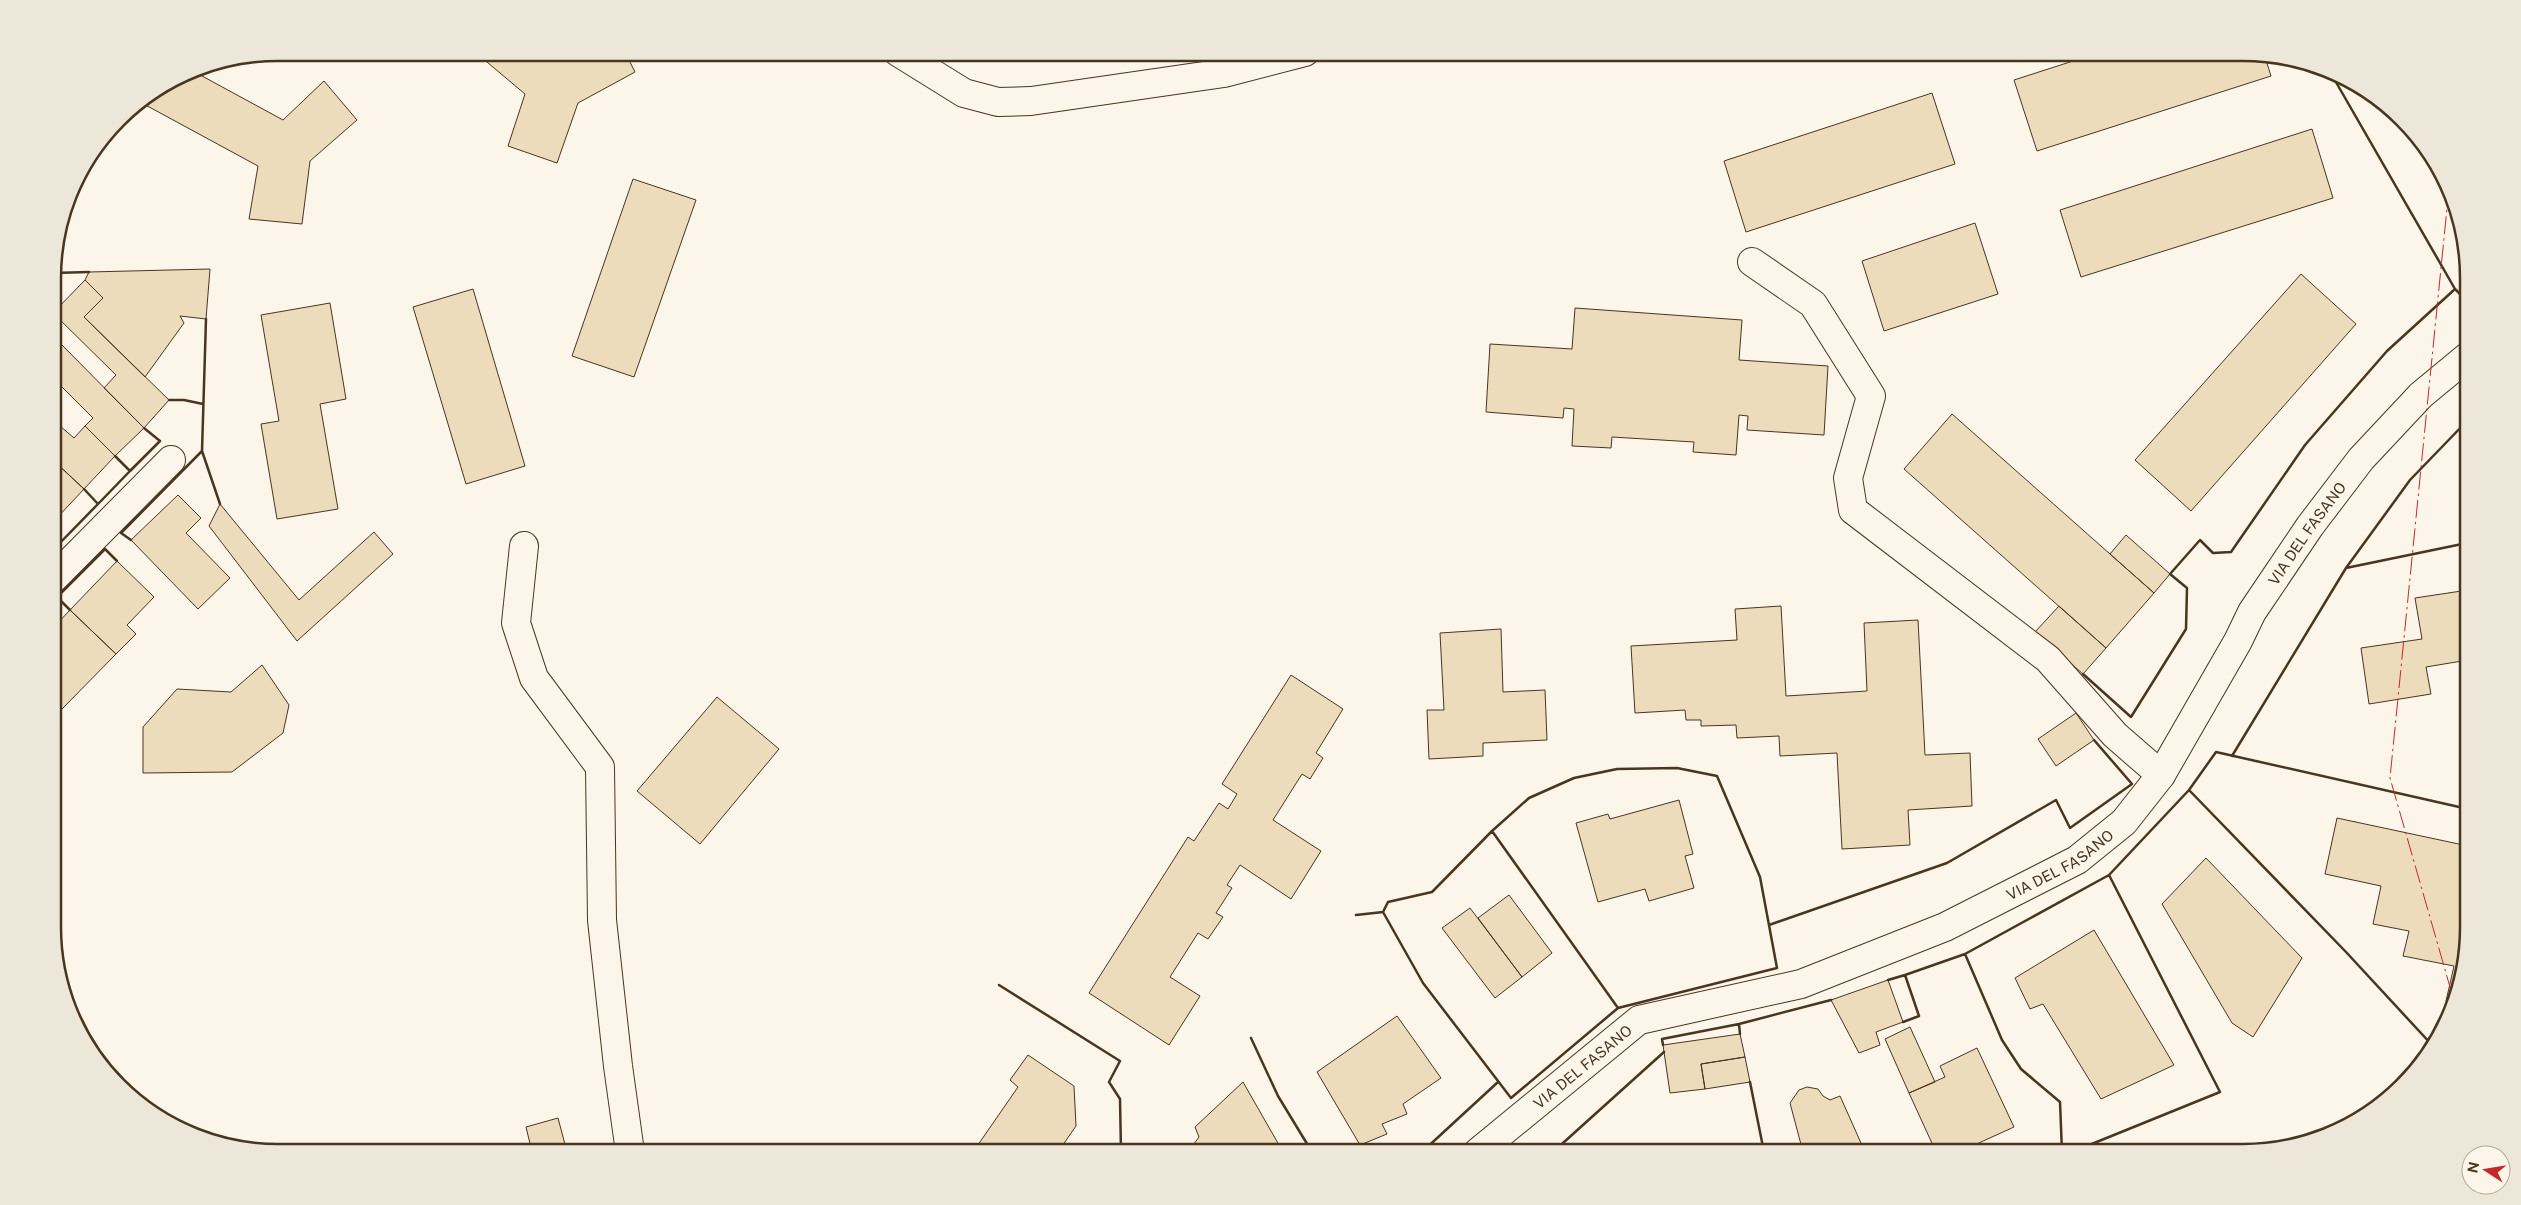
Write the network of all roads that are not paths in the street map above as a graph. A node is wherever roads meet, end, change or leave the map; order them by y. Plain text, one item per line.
1 (913, 61) edge
2 (1270, 61) edge
3 (1752, 262) dead end
4 (2460, 363) edge
5 (170, 460) dead end
6 (524, 546) dead end
7 (61, 571) edge
8 (2162, 775) junction
9 (629, 1144) edge
10 (1488, 1144) edge

1 - 2 street
3 - 8 street
4 - 8 street, VIA DEL FASANO
5 - 7 street
6 - 9 street
8 - 10 street, VIA DEL FASANO

